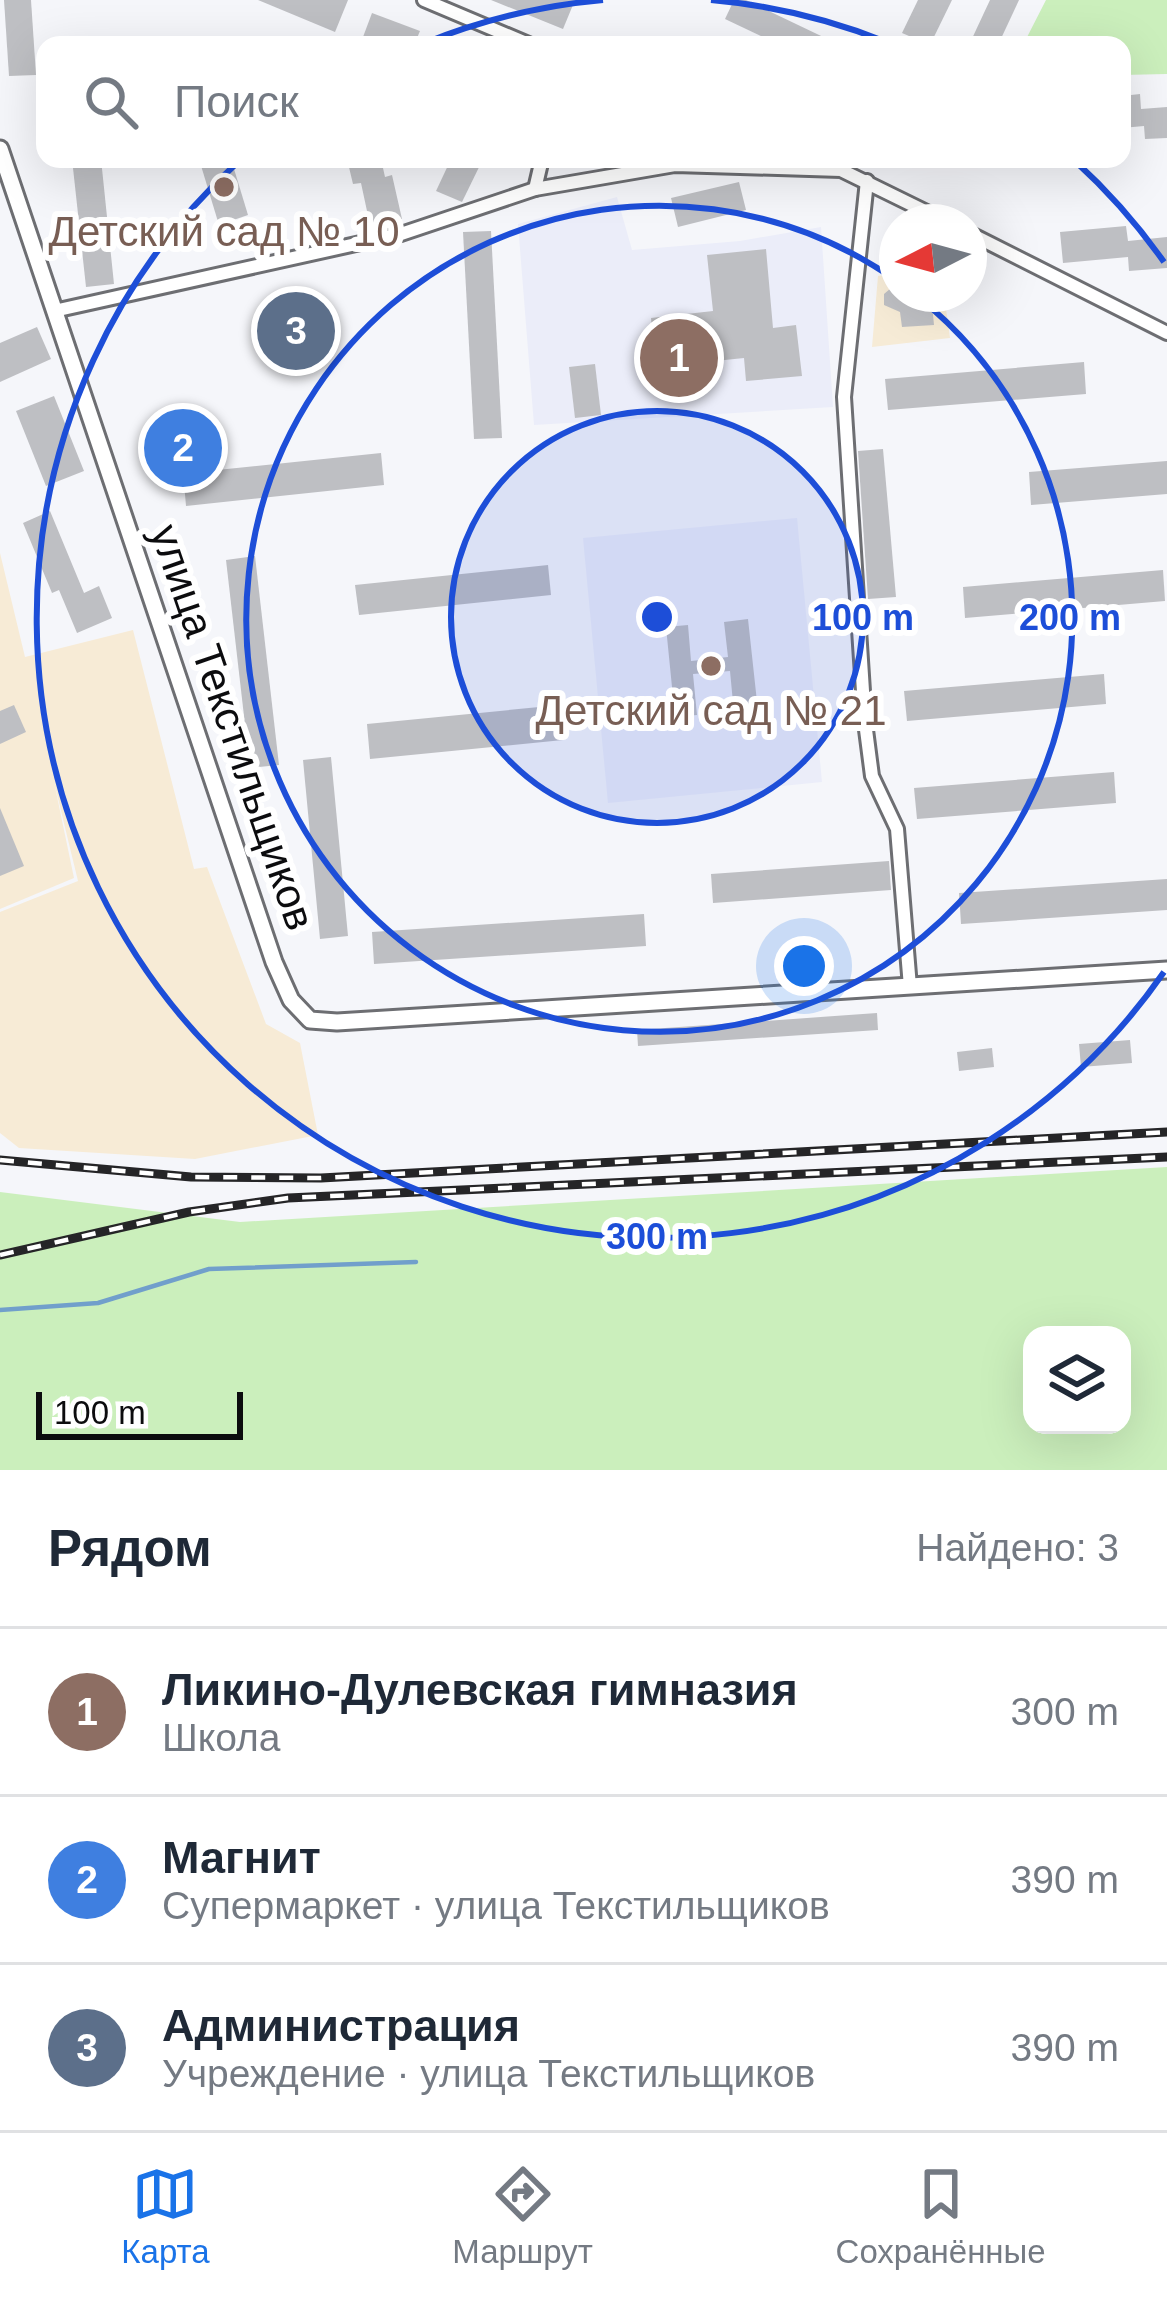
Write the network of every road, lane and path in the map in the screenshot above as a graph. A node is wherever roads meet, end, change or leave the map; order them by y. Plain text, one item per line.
1 (424, 0) edge
2 (510, 36) edge
3 (0, 149) edge
4 (540, 168) edge
5 (658, 168) edge
6 (775, 168) edge
7 (867, 181) junction
8 (535, 190) junction
9 (912, 204) edge
10 (987, 242) edge
11 (54, 311) junction
12 (1167, 333) edge
13 (1167, 970) edge
14 (910, 987) junction

1 - 2 street
3 - 11 street, улица Текстильщиков
4 - 8 street
5 - 8 street
6 - 7 street
7 - 9 street
7 - 14 street
8 - 11 street
10 - 12 street
11 - 14 street, улица Текстильщиков
13 - 14 street

